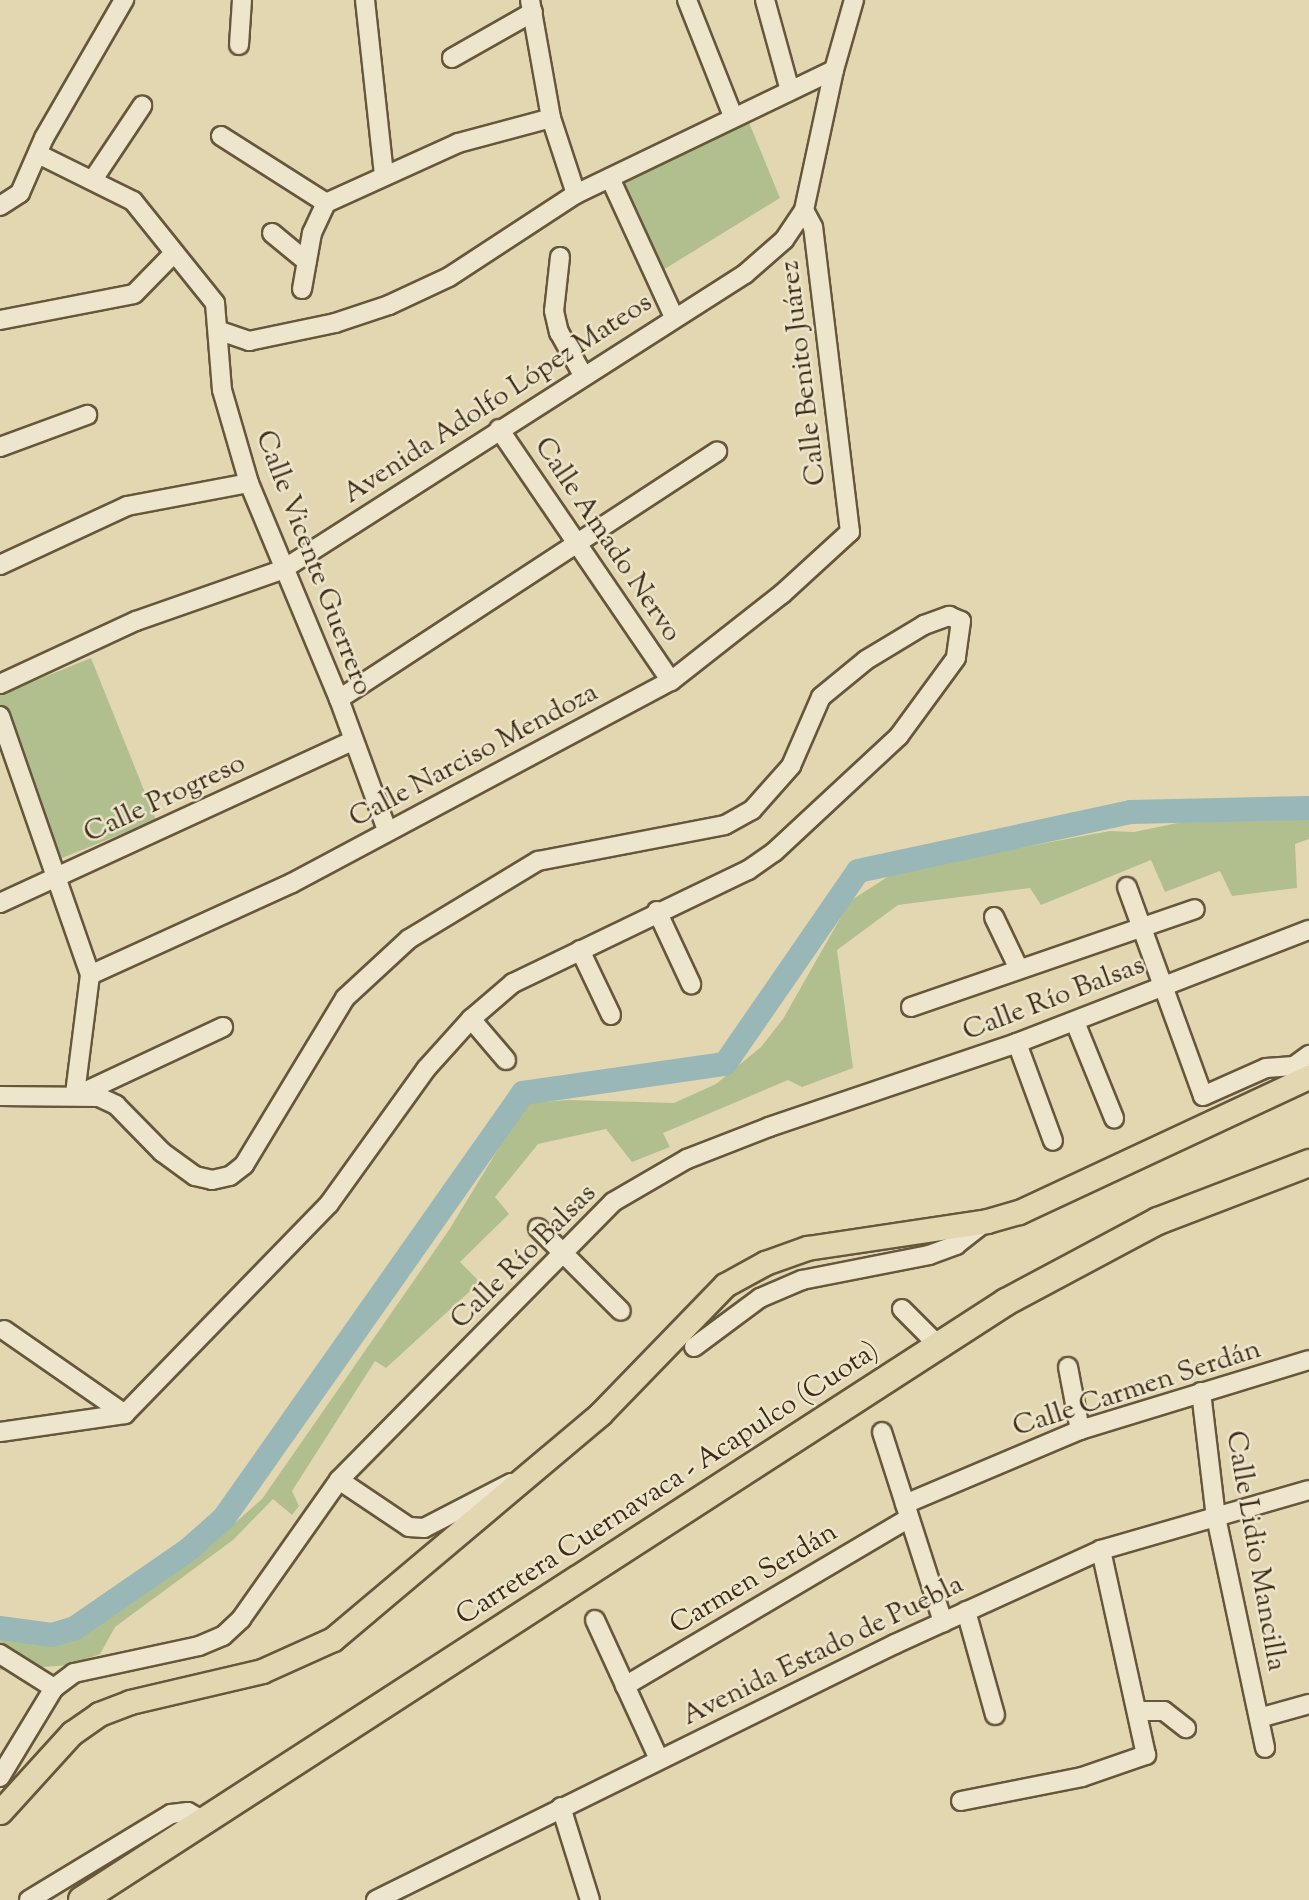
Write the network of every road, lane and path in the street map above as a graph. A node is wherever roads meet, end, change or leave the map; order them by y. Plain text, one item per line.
1 (124, 0) edge
2 (243, 0) edge
3 (365, 0) edge
4 (687, 0) edge
5 (765, 0) edge
6 (854, 0) edge
7 (532, 6) edge
8 (239, 45) dead end
9 (452, 58) dead end
10 (834, 70) junction
11 (790, 90) junction
12 (142, 106) dead end
13 (733, 116) junction
14 (551, 118) junction
15 (221, 136) dead end
16 (40, 155) junction
17 (384, 175) junction
18 (94, 178) junction
19 (610, 178) junction
20 (576, 194) junction
21 (326, 202) junction
22 (0, 206) edge
23 (804, 210) junction
24 (272, 233) dead end
25 (173, 254) junction
26 (560, 257) dead end
27 (307, 262) junction
28 (302, 289) dead end
29 (674, 317) junction
30 (0, 320) edge
31 (220, 331) junction
32 (583, 375) junction
33 (87, 415) dead end
34 (499, 429) junction
35 (0, 447) edge
36 (717, 452) dead end
37 (249, 483) junction
38 (850, 532) joint
39 (581, 542) junction
40 (0, 565) edge
41 (282, 570) junction
42 (671, 681) junction
43 (0, 684) edge
44 (339, 699) junction
45 (0, 716) edge
46 (352, 741) junction
47 (387, 830) junction
48 (59, 877) junction
49 (1126, 887) dead end
50 (0, 903) edge
51 (1195, 909) dead end
52 (657, 911) junction
53 (994, 917) dead end
54 (1140, 926) junction
55 (1309, 930) edge
56 (580, 950) junction
57 (1018, 967) junction
58 (90, 975) junction
59 (691, 984) dead end
60 (1164, 985) junction
61 (911, 1007) dead end
62 (611, 1016) dead end
63 (471, 1019) junction
64 (1075, 1022) junction
65 (223, 1027) dead end
66 (1017, 1043) junction
67 (506, 1060) dead end
68 (1301, 1071) edge
69 (78, 1094) junction
70 (0, 1096) edge
71 (1114, 1118) dead end
72 (1053, 1141) dead end
73 (1309, 1163) edge
74 (1309, 1180) edge
75 (987, 1221) junction
76 (538, 1228) dead end
77 (562, 1255) junction
78 (902, 1310) dead end
79 (621, 1311) dead end
80 (4, 1330) dead end
81 (939, 1346) junction
82 (694, 1347) dead end
83 (1309, 1360) edge
84 (1068, 1367) dead end
85 (1200, 1392) junction
86 (125, 1413) junction
87 (1080, 1430) junction
88 (882, 1432) dead end
89 (0, 1433) edge
90 (530, 1475) junction
91 (339, 1480) junction
92 (1304, 1494) edge
93 (907, 1511) junction
94 (1216, 1517) junction
95 (1101, 1550) junction
96 (966, 1611) junction
97 (595, 1620) dead end
98 (943, 1622) junction
99 (0, 1654) edge
100 (625, 1686) junction
101 (54, 1688) junction
102 (1309, 1703) edge
103 (1137, 1711) junction
104 (995, 1715) dead end
105 (1259, 1718) junction
106 (1186, 1728) dead end
107 (1265, 1748) dead end
108 (659, 1759) junction
109 (0, 1777) edge
110 (961, 1801) dead end
111 (561, 1807) junction
112 (0, 1812) edge
113 (206, 1822) junction
114 (29, 1900) edge
115 (82, 1900) edge
116 (115, 1900) edge
117 (376, 1900) edge
118 (590, 1900) edge

1 - 16 street
2 - 8 street
3 - 17 street
4 - 13 street
5 - 11 street
6 - 10 street, Avenida Adolfo López Mateos
7 - 9 street
7 - 14 street
10 - 11 street
10 - 23 street, Avenida Adolfo López Mateos
11 - 13 street
12 - 18 street
13 - 19 street
14 - 17 street
14 - 20 street
15 - 21 street
16 - 18 street, Calle Vicente Guerrero
16 - 22 street
17 - 21 street
18 - 25 street, Calle Vicente Guerrero
19 - 20 street
19 - 29 street
20 - 31 street
21 - 27 street
23 - 29 street, Avenida Adolfo López Mateos
23 - 38 street, Calle Benito Juárez
24 - 27 street
25 - 30 street
25 - 31 street, Calle Vicente Guerrero
26 - 32 street
27 - 28 street
29 - 32 street, Avenida Adolfo López Mateos
31 - 37 street, Calle Vicente Guerrero
32 - 34 street, Avenida Adolfo López Mateos
33 - 35 street
34 - 39 street, Calle Amado Nervo
34 - 41 street, Avenida Adolfo López Mateos
36 - 39 street
37 - 40 street
37 - 41 street, Calle Vicente Guerrero
38 - 42 street, Calle Narciso Mendoza
39 - 42 street, Calle Amado Nervo
39 - 44 street
41 - 43 street, Avenida Adolfo López Mateos
41 - 44 street, Calle Vicente Guerrero
42 - 47 street, Calle Narciso Mendoza
44 - 46 street, Calle Vicente Guerrero
45 - 48 street
46 - 47 street, Calle Vicente Guerrero
46 - 48 street, Calle Progreso
47 - 58 street, Calle Narciso Mendoza
48 - 50 street, Calle Progreso
48 - 58 street
49 - 54 street
51 - 54 street
52 - 56 street
52 - 59 street
52 - 69 street
53 - 57 street
54 - 57 street
54 - 60 street
55 - 60 street, Calle Río Balsas
56 - 62 street
56 - 63 street
57 - 61 street
58 - 69 street
60 - 64 street, Calle Río Balsas
60 - 68 street
63 - 67 street
63 - 86 street
64 - 66 street, Calle Río Balsas
64 - 71 street
65 - 69 street
66 - 72 street
66 - 77 street, Calle Río Balsas
68 - 75 main road
69 - 70 street
73 - 81 highway, Carretera Cuernavaca - Acapulco (Cuota)
74 - 116 highway, Carretera Cuernavaca - Acapulco (Cuota)
75 - 82 street
75 - 90 main road
76 - 77 street
77 - 79 street
77 - 91 street, Calle Río Balsas
78 - 81 street
80 - 86 street
81 - 113 highway, Carretera Cuernavaca - Acapulco (Cuota)
83 - 85 street, Calle Carmen Serdán
84 - 87 street
85 - 87 street, Calle Carmen Serdán
85 - 94 street, Calle Lidio Mancilla
86 - 89 street
87 - 93 street, Calle Carmen Serdán
88 - 93 street
90 - 91 street
90 - 112 main road
91 - 101 street, Calle Río Balsas
92 - 94 street, Avenida Estado de Puebla
93 - 98 street
93 - 100 street, Carmen Serdán
94 - 95 street, Avenida Estado de Puebla
94 - 105 street, Calle Lidio Mancilla
95 - 96 street, Avenida Estado de Puebla
95 - 103 street
96 - 98 street, Avenida Estado de Puebla
96 - 104 street
97 - 100 street
98 - 108 street, Avenida Estado de Puebla
99 - 101 street
100 - 108 street
101 - 109 street, Calle Río Balsas
102 - 105 street
103 - 106 street
103 - 110 street
105 - 107 street, Calle Lidio Mancilla
108 - 111 street, Avenida Estado de Puebla
111 - 117 street, Avenida Estado de Puebla
111 - 118 street
113 - 114 street
113 - 115 highway, Carretera Cuernavaca - Acapulco (Cuota)

